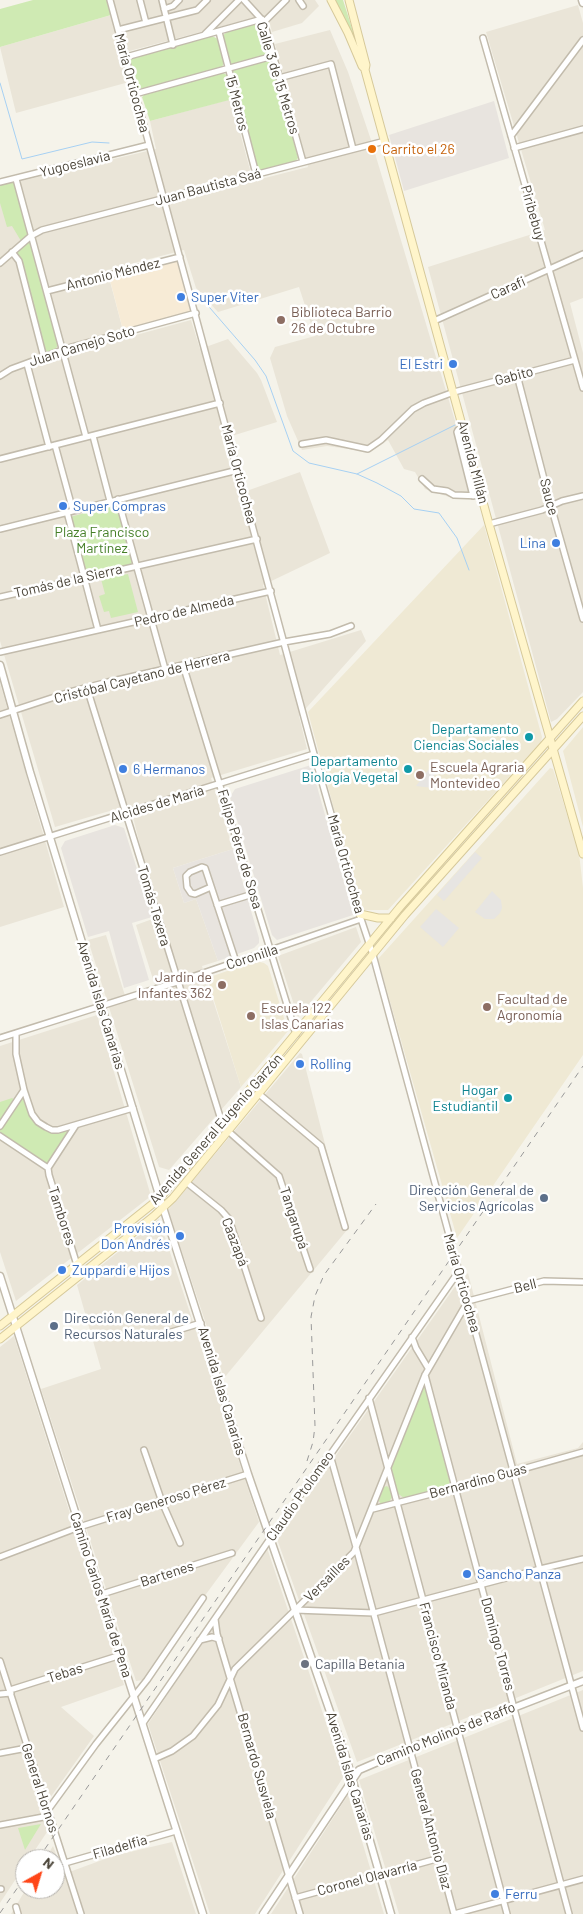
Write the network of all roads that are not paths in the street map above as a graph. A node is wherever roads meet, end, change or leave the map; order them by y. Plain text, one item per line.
1 (110, 0) edge
2 (140, 0) edge
3 (162, 0) edge
4 (179, 0) edge
5 (207, 0) edge
6 (239, 0) edge
7 (286, 0) edge
8 (299, 0) edge
9 (331, 0) edge
10 (349, 0) edge
11 (247, 1) edge
12 (303, 6) dead end
13 (164, 8) junction
14 (166, 18) junction
15 (263, 20) junction
16 (146, 23) junction
17 (118, 30) junction
18 (219, 32) junction
19 (202, 37) junction
20 (483, 38) dead end
21 (583, 40) edge
22 (172, 44) junction
23 (274, 56) junction
24 (126, 58) junction
25 (228, 68) junction
26 (365, 70) junction
27 (280, 78) junction
28 (135, 94) junction
29 (583, 129) edge
30 (511, 136) junction
31 (385, 141) junction
32 (149, 145) junction
33 (514, 148) junction
34 (354, 149) junction
35 (303, 162) junction
36 (256, 174) junction
37 (16, 179) junction
38 (0, 182) edge
39 (164, 199) junction
40 (31, 236) junction
41 (12, 252) junction
42 (583, 254) edge
43 (180, 257) junction
44 (0, 263) edge
45 (549, 270) junction
46 (47, 291) junction
47 (196, 313) junction
48 (434, 320) junction
49 (62, 350) junction
50 (44, 358) junction
51 (575, 360) junction
52 (27, 364) junction
53 (517, 375) junction
54 (0, 376) edge
55 (583, 388) edge
56 (454, 392) junction
57 (220, 404) junction
58 (464, 428) junction
59 (93, 436) junction
60 (86, 438) junction
61 (302, 444) dead end
62 (55, 445) junction
63 (49, 446) junction
64 (0, 459) edge
65 (238, 470) junction
66 (422, 479) dead end
67 (473, 496) junction
68 (482, 496) junction
69 (583, 496) edge
70 (118, 499) junction
71 (110, 501) junction
72 (551, 506) junction
73 (70, 511) junction
74 (489, 524) junction
75 (0, 529) edge
76 (257, 539) junction
77 (137, 565) junction
78 (84, 577) junction
79 (271, 591) junction
80 (0, 597) edge
81 (151, 618) junction
82 (583, 618) edge
83 (351, 626) dead end
84 (98, 630) junction
85 (284, 642) junction
86 (0, 652) edge
87 (0, 665) edge
88 (183, 665) junction
89 (165, 669) junction
90 (87, 688) junction
91 (583, 701) edge
92 (14, 712) junction
93 (0, 715) edge
94 (583, 716) edge
95 (549, 738) junction
96 (553, 750) junction
97 (314, 754) junction
98 (220, 785) junction
99 (125, 813) junction
100 (50, 837) junction
101 (0, 852) edge
102 (583, 854) edge
103 (211, 887) junction
104 (253, 894) junction
105 (217, 905) junction
106 (360, 916) junction
107 (390, 918) junction
108 (369, 944) junction
109 (270, 951) junction
110 (373, 955) junction
111 (236, 962) junction
112 (177, 982) junction
113 (102, 1006) junction
114 (16, 1033) junction
115 (296, 1034) junction
116 (0, 1038) edge
117 (24, 1090) junction
118 (259, 1094) junction
119 (132, 1108) junction
120 (222, 1123) junction
121 (76, 1125) junction
122 (0, 1126) edge
123 (228, 1131) junction
124 (0, 1136) edge
125 (48, 1168) junction
126 (186, 1182) junction
127 (160, 1198) junction
128 (163, 1208) junction
129 (345, 1227) dead end
130 (77, 1265) junction
131 (310, 1269) dead end
132 (459, 1271) junction
133 (0, 1276) edge
134 (583, 1282) edge
135 (468, 1301) junction
136 (13, 1316) junction
137 (261, 1318) dead end
138 (201, 1323) junction
139 (0, 1326) edge
140 (16, 1326) junction
141 (155, 1337) dead end
142 (412, 1337) junction
143 (0, 1339) edge
144 (404, 1347) junction
145 (416, 1348) junction
146 (428, 1368) junction
147 (424, 1374) junction
148 (369, 1398) junction
149 (144, 1450) dead end
150 (583, 1454) edge
151 (330, 1455) junction
152 (388, 1469) junction
153 (514, 1471) junction
154 (248, 1474) junction
155 (456, 1488) junction
156 (162, 1502) junction
157 (397, 1502) junction
158 (372, 1509) junction
159 (79, 1527) junction
160 (271, 1539) junction
161 (180, 1543) dead end
162 (356, 1546) junction
163 (232, 1553) dead end
164 (0, 1557) edge
165 (583, 1559) edge
166 (540, 1569) junction
167 (482, 1585) junction
168 (102, 1594) junction
169 (203, 1598) dead end
170 (423, 1600) junction
171 (295, 1610) junction
172 (374, 1613) junction
173 (215, 1618) junction
174 (219, 1639) junction
175 (200, 1640) junction
176 (121, 1655) junction
177 (0, 1661) edge
178 (231, 1678) junction
179 (583, 1681) edge
180 (571, 1685) junction
181 (10, 1692) junction
182 (0, 1694) edge
183 (134, 1698) junction
184 (514, 1706) junction
185 (143, 1723) junction
186 (458, 1728) junction
187 (583, 1728) edge
188 (27, 1748) junction
189 (410, 1748) junction
190 (0, 1753) edge
191 (154, 1759) junction
192 (352, 1779) junction
193 (48, 1813) junction
194 (0, 1825) edge
195 (176, 1831) junction
196 (60, 1849) edge
197 (440, 1858) junction
198 (65, 1863) edge
199 (65, 1866) edge
200 (380, 1874) junction
201 (289, 1875) junction
202 (583, 1879) edge
203 (562, 1885) junction
204 (295, 1898) junction
205 (503, 1901) junction
206 (16, 1907) dead end
207 (18, 1914) edge
208 (81, 1914) edge
209 (203, 1914) edge
210 (263, 1914) edge
211 (300, 1914) edge
212 (391, 1914) edge
213 (454, 1914) edge
214 (507, 1914) edge
215 (569, 1914) edge

1 - 17 street, María Orticochea
2 - 16 street
3 - 13 street
4 - 13 street
5 - 14 street
6 - 19 street
7 - 15 street
8 - 12 street
9 - 26 main road, Avenida Millán
10 - 26 main road, Avenida Millán
11 - 15 street, Calle 3 de 15 Metros
13 - 14 street
14 - 16 street
14 - 22 street
15 - 18 street
15 - 23 street, Calle 3 de 15 Metros
16 - 17 street
17 - 24 street, María Orticochea
18 - 19 street
18 - 25 street, 15 Metros
19 - 22 street
20 - 30 street, Piribebuy
21 - 30 street
22 - 24 street
23 - 25 street
23 - 27 street, Calle 3 de 15 Metros
24 - 28 street, María Orticochea
25 - 28 street
25 - 36 street, 15 Metros
26 - 31 main road, Avenida Millán
27 - 34 street
27 - 35 street, Calle 3 de 15 Metros
28 - 32 street, María Orticochea
29 - 33 street
30 - 33 street, Piribebuy
31 - 34 street, Juan Bautista Saá
31 - 48 main road, Avenida Millán
32 - 37 street, Yugoeslavia
32 - 39 street, María Orticochea
33 - 45 street, Piribebuy
34 - 35 street, Juan Bautista Saá
35 - 36 street, Juan Bautista Saá
36 - 39 street, Juan Bautista Saá
37 - 38 street, Yugoeslavia
37 - 40 street
39 - 40 street, Juan Bautista Saá
39 - 43 street, María Orticochea
40 - 41 street, Juan Bautista Saá
40 - 46 street
41 - 44 street, Juan Bautista Saá
41 - 50 street
42 - 45 street, Carafi
43 - 46 street, Antonio Méndez
43 - 47 street, María Orticochea
45 - 48 street, Carafi
45 - 51 street, Piribebuy
46 - 49 street
47 - 49 street, Juan Camejo Soto
47 - 57 street, María Orticochea
48 - 56 main road, Avenida Millán
49 - 50 street, Juan Camejo Soto
49 - 60 street
50 - 52 street, Juan Camejo Soto
51 - 53 street, Gabito
51 - 55 street, Piribebuy
52 - 54 street, Juan Camejo Soto
52 - 63 street
53 - 56 street, Gabito
53 - 72 street, Sauce
56 - 58 main road, Avenida Millán
56 - 61 street, Gabito
57 - 59 street
57 - 65 street, María Orticochea
58 - 67 street
58 - 68 main road, Avenida Millán
59 - 60 street
59 - 71 street
60 - 62 street
62 - 63 street
62 - 73 street
63 - 64 street
65 - 70 street
65 - 76 street, María Orticochea
66 - 67 street
67 - 68 street
68 - 74 main road, Avenida Millán
69 - 72 street
70 - 71 street
70 - 77 street
71 - 73 street
72 - 74 street
72 - 82 street, Sauce
73 - 75 street
73 - 78 street
74 - 95 main road, Avenida Millán
76 - 77 street, Tomás de la Sierra
76 - 79 street, María Orticochea
77 - 78 street, Tomás de la Sierra
77 - 81 street
78 - 80 street, Tomás de la Sierra
78 - 84 street
79 - 81 street, Pedro de Almeda
79 - 85 street, María Orticochea
81 - 84 street, Pedro de Almeda
81 - 89 street
83 - 85 street, Cristóbal Cayetano de Herrera
84 - 86 street, Pedro de Almeda
85 - 88 street, Cristóbal Cayetano de Herrera
85 - 97 street, María Orticochea
87 - 92 street, Avenida Islas Canarias
88 - 89 street, Cristóbal Cayetano de Herrera
88 - 98 street, Felipe Pérez de Sosa
89 - 90 street, Cristóbal Cayetano de Herrera
90 - 92 street, Cristóbal Cayetano de Herrera
90 - 99 street, Tomás Texera
91 - 95 main road, Avenida General Eugenio Garzón
92 - 93 street, Cristóbal Cayetano de Herrera
92 - 100 street, Avenida Islas Canarias
94 - 96 main road, Avenida General Eugenio Garzón
95 - 96 main road, Avenida Millán
95 - 107 main road, Avenida General Eugenio Garzón
96 - 102 main road, Avenida Millán
96 - 110 main road, Avenida General Eugenio Garzón
97 - 98 street, Alcides de María
97 - 106 street, María Orticochea
98 - 99 street, Alcides de María
98 - 104 street, Felipe Pérez de Sosa
99 - 100 street, Alcides de María
99 - 112 street, Tomás Texera
100 - 101 street, Alcides de María
100 - 113 street, Avenida Islas Canarias
103 - 103 street
103 - 105 street
104 - 105 street
104 - 109 street, Felipe Pérez de Sosa
105 - 111 street
106 - 107 main road
106 - 108 street, María Orticochea
106 - 109 street, Coronilla
107 - 108 main road, Avenida General Eugenio Garzón
108 - 110 street, María Orticochea
108 - 115 main road, Avenida General Eugenio Garzón
109 - 111 street, Coronilla
109 - 115 street, Felipe Pérez de Sosa
110 - 118 main road, Avenida General Eugenio Garzón
110 - 132 street, María Orticochea
111 - 112 street, Coronilla
112 - 113 street, Coronilla
112 - 120 street, Tomás Texera
113 - 114 street, Coronilla
113 - 119 street, Avenida Islas Canarias
114 - 116 street, Coronilla
114 - 117 street
115 - 120 main road, Avenida General Eugenio Garzón
117 - 121 street
117 - 122 street
118 - 123 main road, Avenida General Eugenio Garzón
118 - 129 street
119 - 121 street
119 - 127 street, Avenida Islas Canarias
120 - 127 main road, Avenida General Eugenio Garzón
121 - 125 street
123 - 126 main road, Avenida General Eugenio Garzón
123 - 131 street, Tangarupá
124 - 125 street
125 - 130 street, Tambores
126 - 128 main road, Avenida General Eugenio Garzón
126 - 137 street, Caazapá
127 - 128 street, Avenida Islas Canarias
127 - 130 main road, Avenida General Eugenio Garzón
128 - 138 street, Avenida Islas Canarias
128 - 140 main road, Avenida General Eugenio Garzón
130 - 136 main road, Avenida General Eugenio Garzón
132 - 135 street, María Orticochea
132 - 142 street, Claudio Ptolomeo
133 - 136 street, Camino Carlos María de Pena
134 - 135 street, Bell
135 - 146 street, Versailles
135 - 153 street, María Orticochea
136 - 139 main road, Avenida General Eugenio Garzón
136 - 140 street, Camino Carlos María de Pena
138 - 141 street
138 - 154 street, Avenida Islas Canarias
140 - 143 main road, Avenida General Eugenio Garzón
140 - 159 street, Camino Carlos María de Pena
142 - 144 street, Claudio Ptolomeo
142 - 145 street
144 - 145 street
144 - 148 street, Claudio Ptolomeo
145 - 146 street
146 - 147 street, Versailles
147 - 152 street, Versailles
147 - 155 street, Domingo Torres
148 - 151 street, Claudio Ptolomeo
148 - 152 street, Francisco Miranda
149 - 156 street
150 - 153 street, Bernardino Guas
151 - 160 street, Claudio Ptolomeo
151 - 162 street, General Antonio Díaz
152 - 157 street, Francisco Miranda
152 - 158 street, Versailles
153 - 155 street, Bernardino Guas
153 - 166 street, María Orticochea
154 - 156 street, Fray Generoso Pérez
154 - 160 street, Avenida Islas Canarias
155 - 157 street, Bernardino Guas
155 - 167 street, Domingo Torres
156 - 159 street, Fray Generoso Pérez
156 - 161 street
157 - 158 street, Bernardino Guas
157 - 170 street, Francisco Miranda
158 - 162 street, Versailles
159 - 164 street, Fray Generoso Pérez
159 - 168 street, Camino Carlos María de Pena
160 - 171 street, Avenida Islas Canarias
160 - 173 street, Claudio Ptolomeo
162 - 171 street, Versailles
162 - 172 street, General Antonio Díaz
163 - 168 street, Bartenes
165 - 166 street
166 - 167 street
166 - 180 street, María Orticochea
167 - 170 street
167 - 184 street, Domingo Torres
168 - 176 street, Camino Carlos María de Pena
169 - 183 street
170 - 172 street
170 - 186 street, Francisco Miranda
171 - 172 street
171 - 178 street, Versailles
171 - 192 street, Avenida Islas Canarias
172 - 189 street, General Antonio Díaz
173 - 174 street, Bernardo Susviela
173 - 175 street, Claudio Ptolomeo
174 - 175 street
174 - 178 street, Bernardo Susviela
175 - 185 street, Claudio Ptolomeo
176 - 181 street, Tebas
176 - 183 street, Camino Carlos María de Pena
177 - 181 street, General Hornos
178 - 191 street, Versailles
178 - 201 street, Bernardo Susviela
179 - 180 street, Camino Molinos de Raffo
180 - 184 street, Camino Molinos de Raffo
180 - 187 street, María Orticochea
181 - 182 street, Tebas
181 - 188 street, General Hornos
183 - 185 street, Camino Carlos María de Pena
183 - 193 street
184 - 186 street, Camino Molinos de Raffo
184 - 203 street, Domingo Torres
185 - 191 street, Camino Carlos María de Pena
186 - 189 street, Camino Molinos de Raffo
186 - 205 street, Francisco Miranda
188 - 190 street
188 - 193 street, General Hornos
189 - 192 street, Camino Molinos de Raffo
189 - 197 street, General Antonio Díaz
191 - 195 street, Camino Carlos María de Pena
192 - 200 street, Avenida Islas Canarias
192 - 201 street, Camino Molinos de Raffo
193 - 194 street
193 - 196 street, General Hornos
195 - 198 street, Filadelfia
195 - 209 street, Camino Carlos María de Pena
197 - 200 street, Coronel Olavarría
197 - 213 street, General Antonio Díaz
199 - 208 street, General Hornos
200 - 204 street, Coronel Olavarría
200 - 212 street, Avenida Islas Canarias
201 - 204 street, Bernardo Susviela
201 - 210 street, Camino Molinos de Raffo
202 - 203 street
203 - 205 street
203 - 215 street, Domingo Torres
204 - 211 street, Bernardo Susviela
205 - 213 street
205 - 214 street, Francisco Miranda
206 - 207 street

